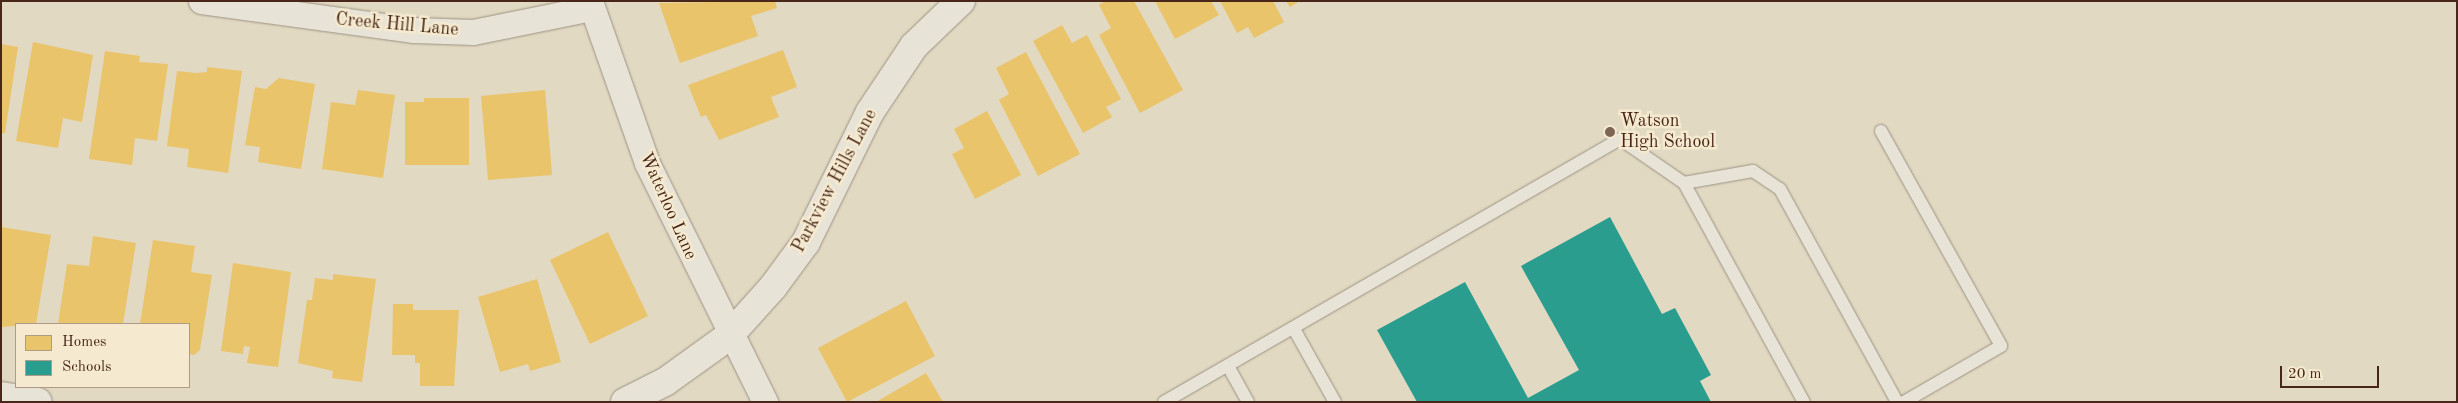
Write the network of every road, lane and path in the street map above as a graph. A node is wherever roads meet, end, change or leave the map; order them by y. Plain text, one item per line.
1 (201, 1) edge
2 (961, 1) edge
3 (591, 5) edge
4 (1881, 131) dead end
5 (1684, 183) junction
6 (1294, 329) junction
7 (729, 336) junction
8 (1228, 366) junction
9 (1, 396) edge
10 (38, 402) edge
11 (625, 402) edge
12 (765, 402) edge
13 (1164, 402) edge
14 (1248, 402) edge
15 (1335, 402) edge
16 (1804, 402) edge
17 (1897, 402) edge
18 (1904, 402) edge

1 - 3 street, Creek Hill Lane
2 - 7 street, Parkview Hills Lane
3 - 7 street, Waterloo Lane
4 - 18 lane
5 - 6 lane
5 - 16 lane
5 - 17 lane
6 - 8 lane
6 - 15 lane
7 - 11 street, Parkview Hills Lane
7 - 12 street, Waterloo Lane
8 - 13 lane
8 - 14 lane
9 - 10 street

